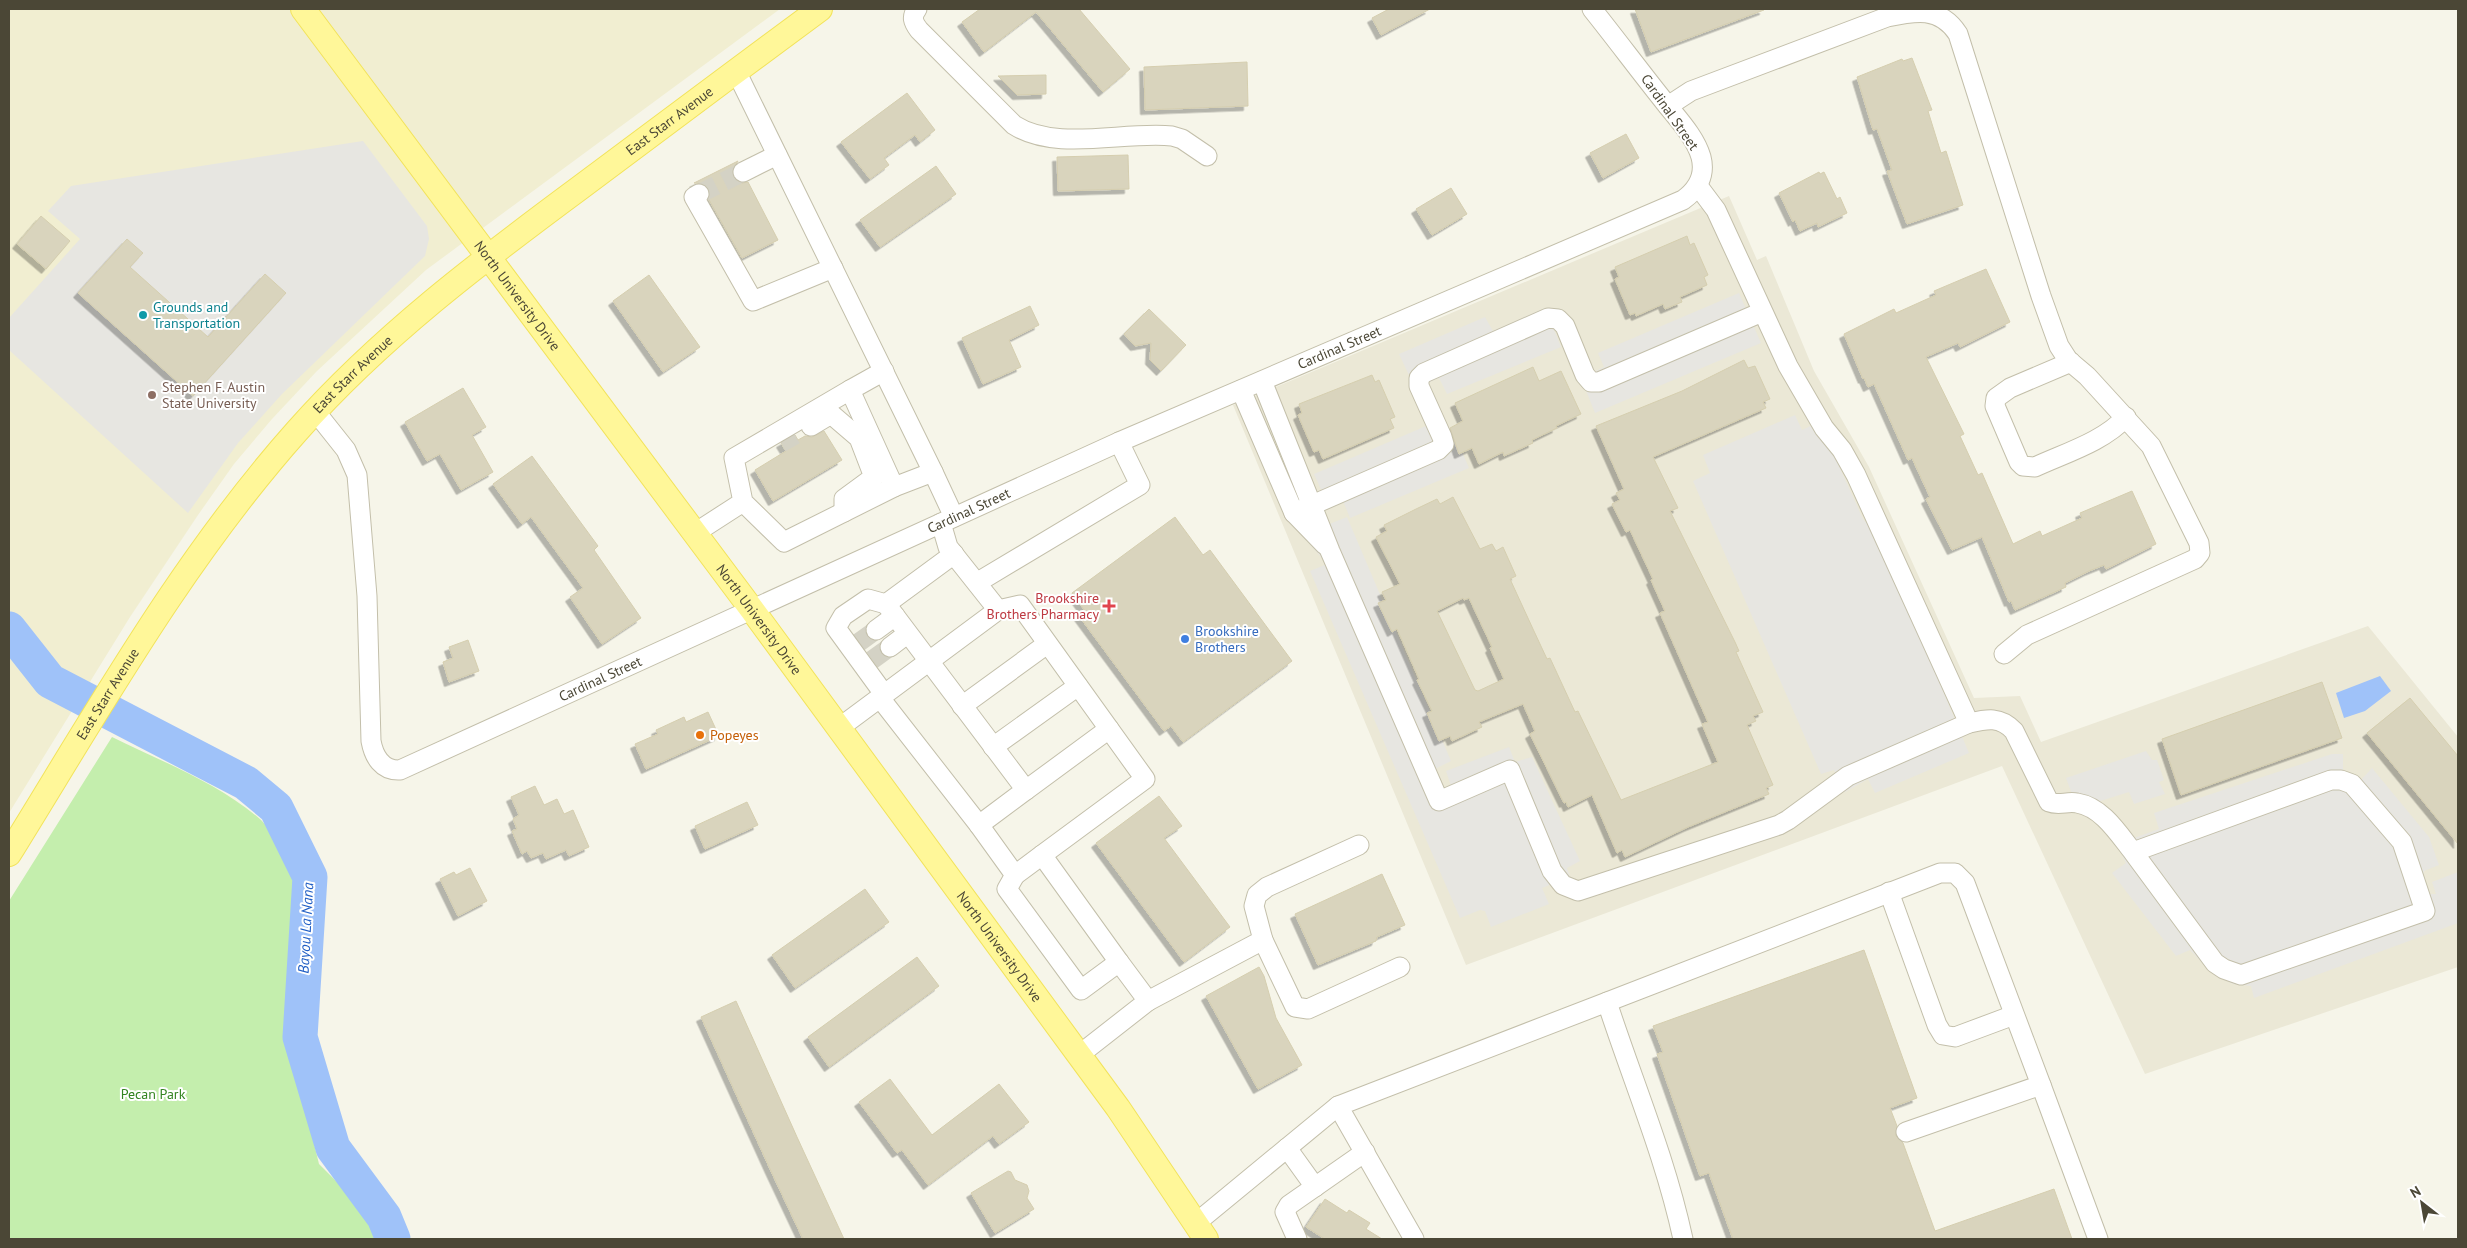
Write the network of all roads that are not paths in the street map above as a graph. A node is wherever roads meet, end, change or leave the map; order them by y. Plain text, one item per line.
1 (303, 9) edge
2 (820, 9) edge
3 (917, 9) edge
4 (1592, 9) edge
5 (736, 72) junction
6 (1668, 106) junction
7 (777, 155) junction
8 (1207, 156) dead end
9 (743, 172) tunnel mouth
10 (1698, 186) junction
11 (699, 194) dead end
12 (487, 257) junction
13 (833, 268) junction
14 (1762, 312) junction
15 (2071, 362) junction
16 (884, 371) junction
17 (1262, 380) junction
18 (850, 390) junction
19 (1241, 390) junction
20 (315, 411) junction
21 (2126, 418) junction
22 (1119, 442) junction
23 (752, 448) junction
24 (933, 472) junction
25 (894, 487) junction
26 (743, 502) junction
27 (1313, 505) junction
28 (844, 512) junction
29 (1294, 514) junction
30 (947, 520) junction
31 (695, 533) junction
32 (1330, 551) junction
33 (954, 554) junction
34 (978, 582) junction
35 (890, 610) junction
36 (998, 610) junction
37 (753, 611) junction
38 (876, 630) tunnel mouth
39 (908, 634) junction
40 (1047, 644) junction
41 (890, 647) tunnel mouth
42 (2004, 654) dead end
43 (928, 662) junction
44 (1078, 686) junction
45 (882, 696) junction
46 (962, 706) junction
47 (1969, 724) junction
48 (839, 728) junction
49 (1109, 729) junction
50 (993, 747) junction
51 (1026, 790) junction
52 (978, 825) junction
53 (1359, 845) dead end
54 (2133, 852) junction
55 (9, 854) edge
56 (1042, 854) junction
57 (1015, 875) junction
58 (1890, 892) junction
59 (1264, 940) junction
60 (1120, 962) junction
61 (1400, 967) dead end
62 (1148, 1002) junction
63 (1607, 1002) junction
64 (2014, 1015) junction
65 (1079, 1055) junction
66 (2041, 1085) junction
67 (1338, 1106) junction
68 (1906, 1132) dead end
69 (1287, 1148) junction
70 (1365, 1152) junction
71 (1315, 1187) junction
72 (1201, 1231) edge
73 (1297, 1239) edge
74 (1414, 1239) edge
75 (1683, 1239) edge
76 (2098, 1239) edge

1 - 12 main road, North University Drive
2 - 5 main road, East Starr Avenue
3 - 8 street
4 - 6 street, Cardinal Street
5 - 7 street
5 - 12 main road, East Starr Avenue
6 - 10 street, Cardinal Street
6 - 15 street
7 - 9 street
7 - 13 street
10 - 14 street
10 - 17 street, Cardinal Street
11 - 13 street
12 - 20 main road, East Starr Avenue
12 - 31 main road, North University Drive
13 - 16 street
14 - 27 street
14 - 47 street
15 - 21 street
15 - 21 street
16 - 18 street
16 - 24 street
17 - 19 street, Cardinal Street
17 - 27 street
18 - 23 street
18 - 25 street
19 - 22 street, Cardinal Street
19 - 29 street
20 - 37 street, Cardinal Street
20 - 55 main road, East Starr Avenue
21 - 42 street
22 - 30 street, Cardinal Street
22 - 34 street
23 - 26 street
23 - 28 street
24 - 25 street
24 - 30 street
25 - 28 street
26 - 28 street
26 - 31 street
27 - 29 street
27 - 32 street
29 - 32 street
30 - 33 street
30 - 37 street, Cardinal Street
31 - 37 main road, North University Drive
32 - 47 street
33 - 34 street
33 - 35 street
34 - 36 street
35 - 38 street
35 - 39 street
35 - 45 street
36 - 40 street
36 - 43 street
37 - 48 main road, North University Drive
39 - 41 street
39 - 43 street
40 - 44 street
40 - 46 street
43 - 45 street
43 - 46 street
44 - 49 street
44 - 50 street
45 - 48 street
45 - 52 street
46 - 50 street
47 - 54 street
48 - 65 main road, North University Drive
49 - 51 street
49 - 56 street
50 - 51 street
51 - 52 street
52 - 57 street
53 - 59 street
54 - 54 street
56 - 57 street
56 - 60 street
57 - 60 street
58 - 63 street
58 - 64 street
58 - 64 street
59 - 61 street
59 - 62 street
60 - 62 street
62 - 65 street
63 - 67 street
63 - 75 street
64 - 66 street
65 - 72 main road, North University Drive
66 - 68 street
66 - 76 street
67 - 69 street
67 - 70 street
69 - 71 street
69 - 72 street
70 - 71 street
70 - 74 street
71 - 73 street

